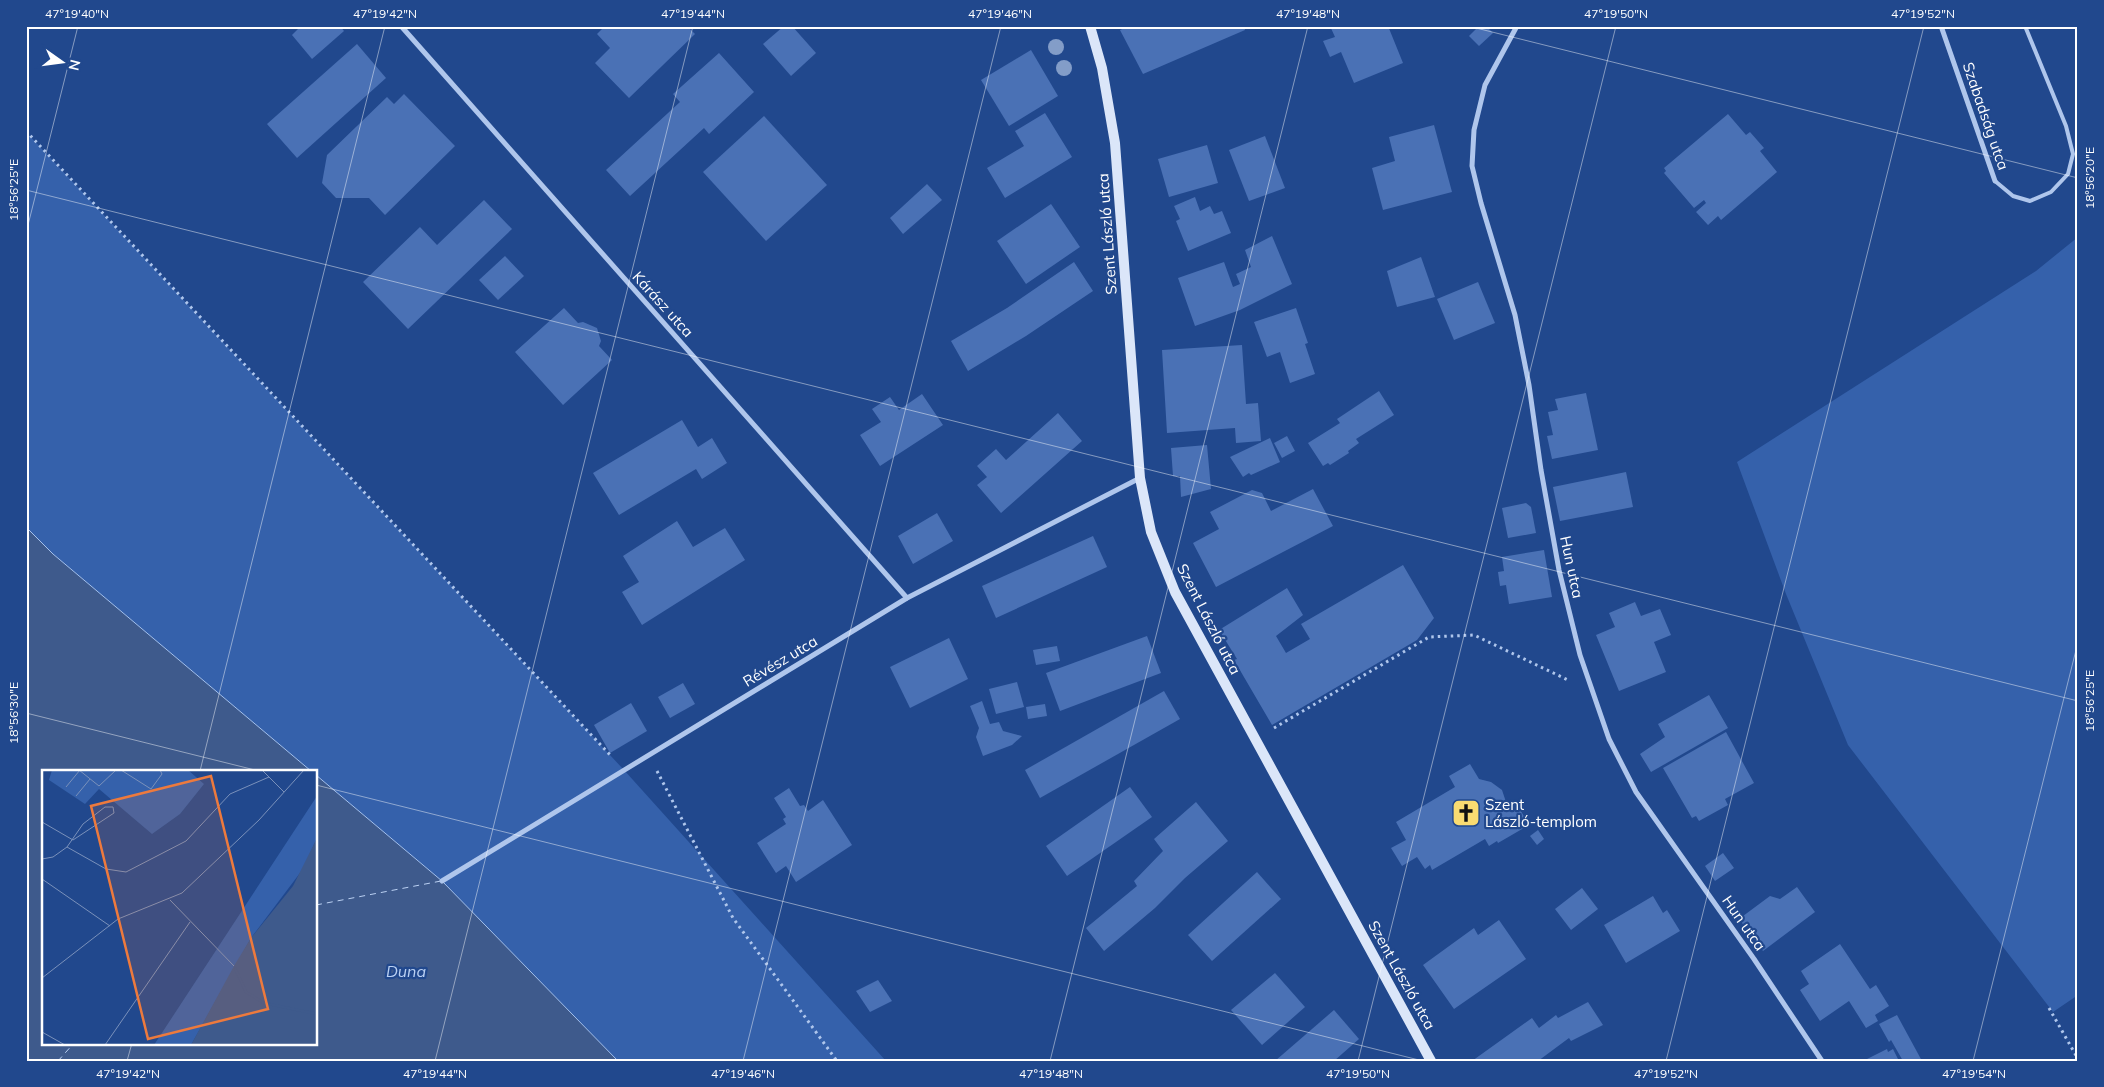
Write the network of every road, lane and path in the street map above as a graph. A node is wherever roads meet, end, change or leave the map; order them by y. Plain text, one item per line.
1 (401, 26) edge
2 (1090, 26) edge
3 (1517, 26) edge
4 (1941, 26) edge
5 (2025, 26) edge
6 (26, 132) edge
7 (1995, 181) joint
8 (1140, 478) junction
9 (907, 598) junction
10 (1588, 680) junction
11 (1256, 738) junction
12 (648, 755) junction
13 (624, 770) junction
14 (442, 881) dead end
15 (2049, 1008) dead end
16 (2078, 1059) edge
17 (837, 1061) edge
18 (1431, 1061) edge
19 (1822, 1061) edge

1 - 9 street, Kárász utca
2 - 8 street, Szent László utca
3 - 10 street, Hun utca
4 - 7 street, Szabadság utca
5 - 7 lane, Szabadság utca
6 - 13 path
8 - 9 street, Révész utca
8 - 11 street, Szent László utca
9 - 12 street, Révész utca
10 - 11 path
10 - 19 street, Hun utca
11 - 18 street, Szent László utca
12 - 13 street, Révész utca
12 - 17 path
13 - 14 street, Révész utca
15 - 16 path

